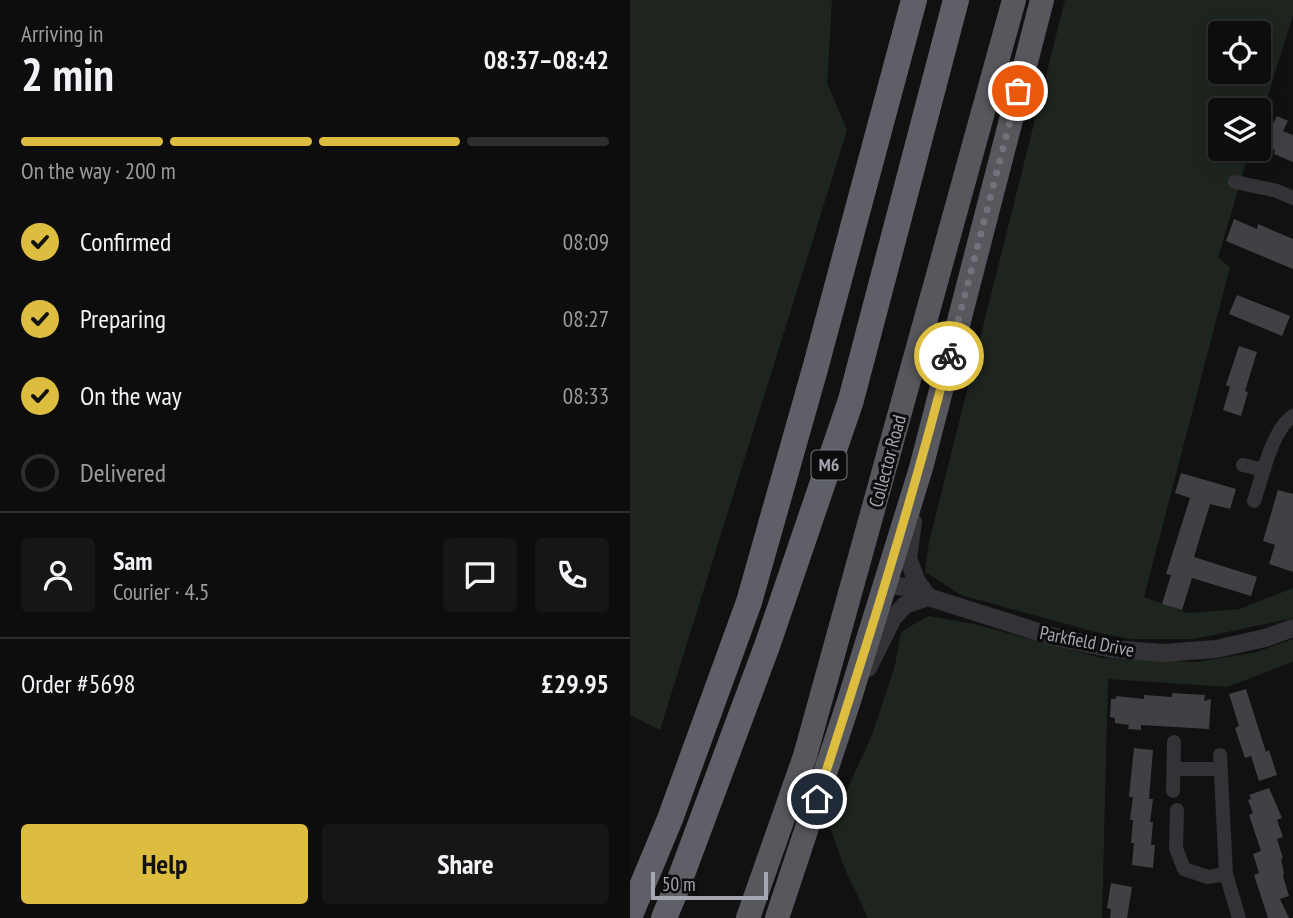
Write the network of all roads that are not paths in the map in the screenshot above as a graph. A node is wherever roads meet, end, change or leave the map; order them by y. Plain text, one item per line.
1 (914, 0) edge
2 (956, 0) edge
3 (1014, 0) edge
4 (1042, 0) edge
5 (1235, 182) dead end
6 (1293, 198) edge
7 (1293, 416) edge
8 (1243, 465) dead end
9 (920, 468) junction
10 (1264, 470) junction
11 (1254, 502) dead end
12 (886, 584) junction
13 (929, 597) junction
14 (1293, 628) edge
15 (848, 705) junction
16 (1174, 742) dead end
17 (805, 756) junction
18 (1174, 769) junction
19 (1173, 791) dead end
20 (1177, 810) dead end
21 (1226, 874) junction
22 (630, 915) edge
23 (664, 918) edge
24 (748, 918) edge
25 (777, 918) edge
26 (1239, 918) edge

1 - 22 highway, M6
2 - 23 highway, M6
3 - 17 highway, Collector Road
4 - 9 highway, Collector Road
5 - 6 street
7 - 10 street
8 - 10 street
9 - 12 highway, Collector Road
9 - 13 street
10 - 11 street
12 - 13 street, Parkfield Drive
12 - 15 highway, Collector Road
12 - 17 highway
13 - 14 street, Parkfield Drive
13 - 15 street
15 - 25 highway, Collector Road
16 - 18 street
17 - 24 highway, Collector Road
18 - 19 street
18 - 21 street
20 - 21 street
21 - 26 street

